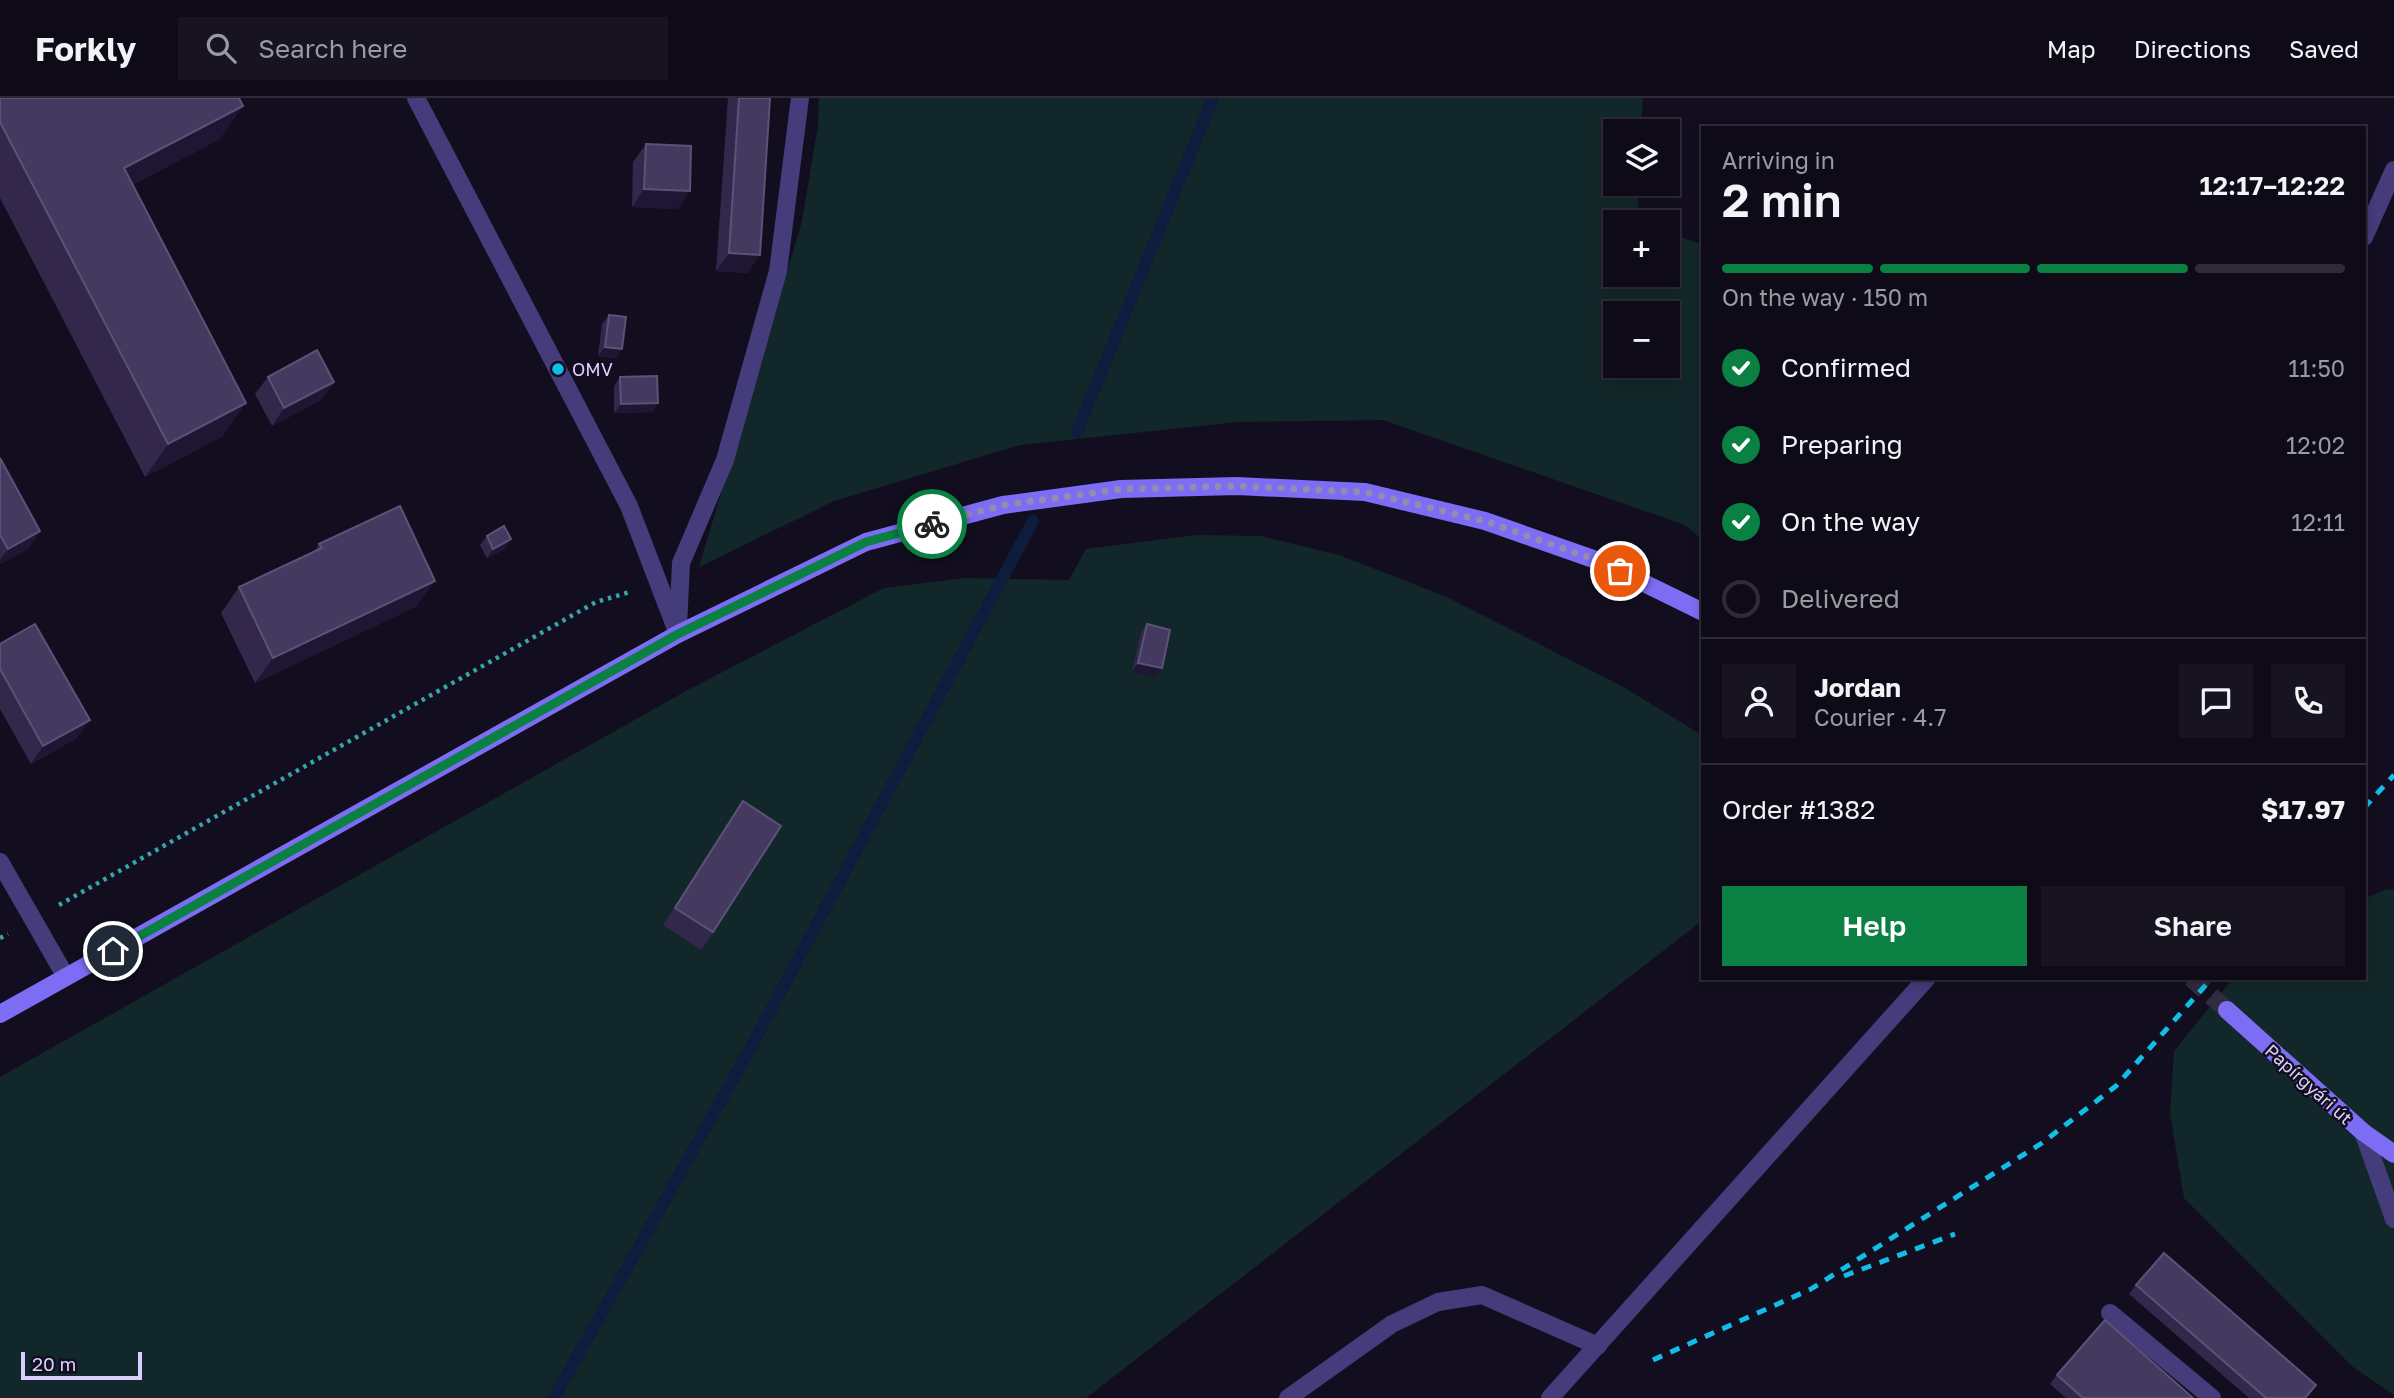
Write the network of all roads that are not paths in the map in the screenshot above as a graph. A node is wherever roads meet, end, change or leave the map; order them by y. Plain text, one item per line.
1 (416, 98) edge
2 (800, 98) edge
3 (2394, 170) edge
4 (2366, 233) edge
5 (1701, 611) edge
6 (678, 634) junction
7 (0, 862) edge
8 (66, 977) junction
9 (1925, 980) edge
10 (2227, 1010) tunnel mouth
11 (0, 1014) edge
12 (2363, 1132) junction
13 (2394, 1154) edge
14 (2394, 1219) edge
15 (2110, 1313) dead end
16 (1598, 1346) junction
17 (1287, 1398) edge
18 (1550, 1398) edge
19 (2212, 1398) edge

1 - 6 street
2 - 6 street
3 - 4 street
5 - 6 street
6 - 8 street
7 - 8 street
8 - 11 street
9 - 16 street
10 - 12 street, Papírgyári út
12 - 13 street, Papírgyári út
12 - 14 street
15 - 19 street
16 - 17 street
16 - 18 street

